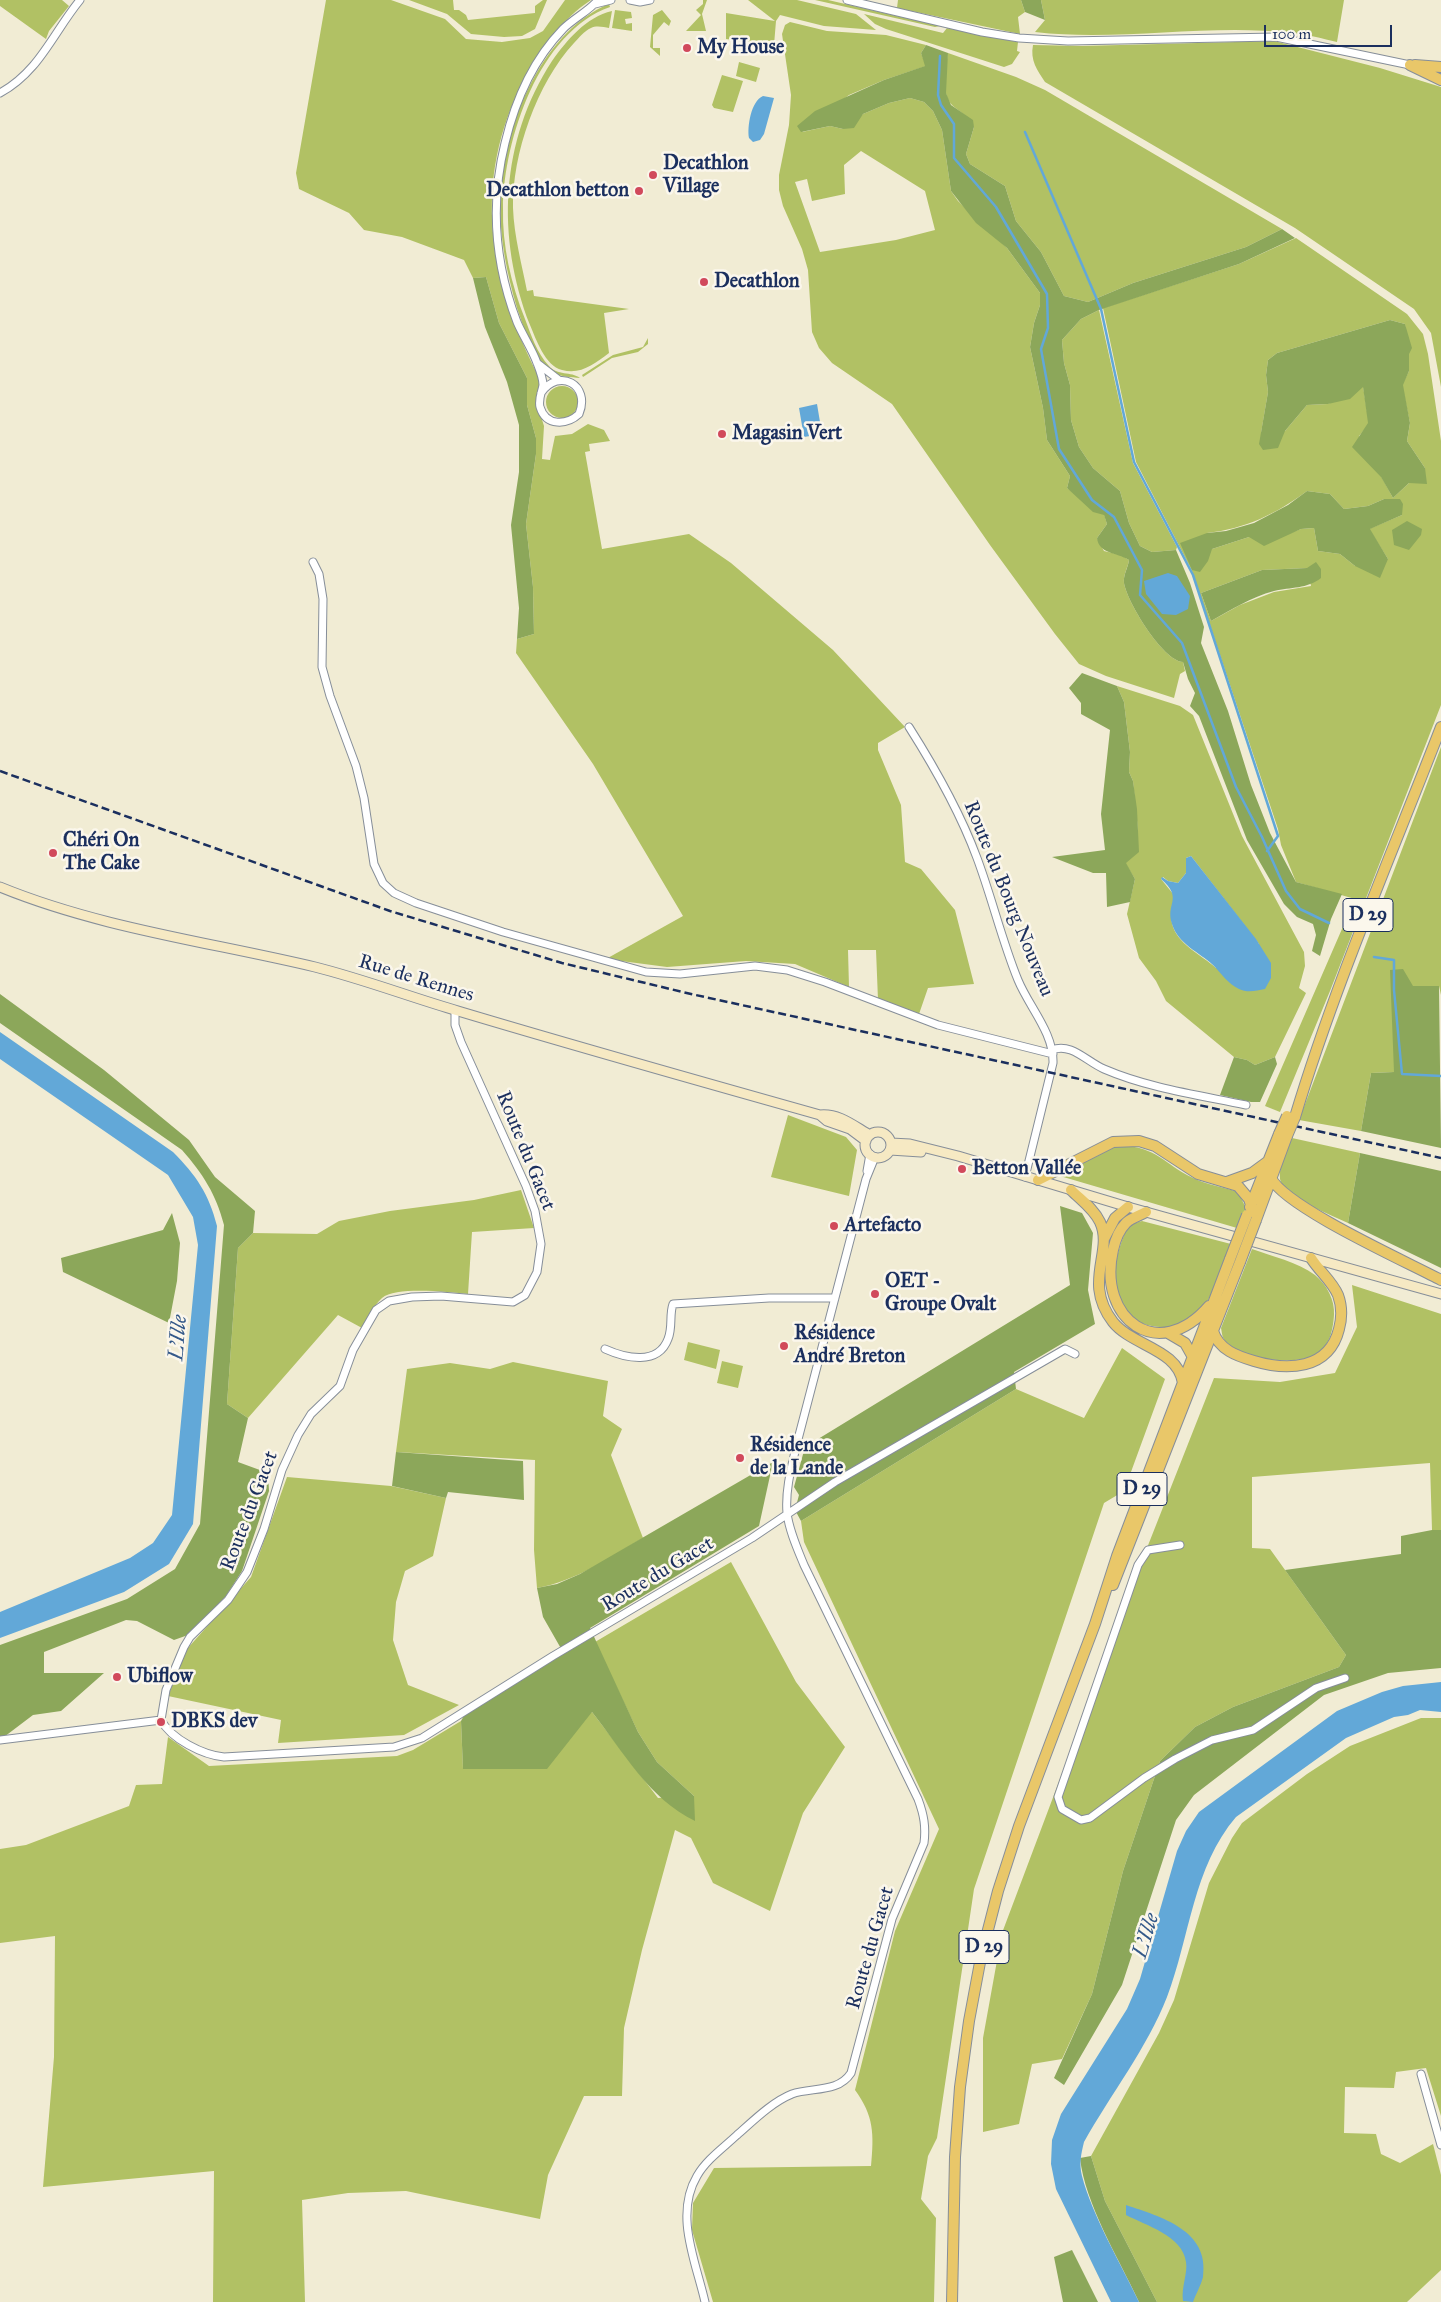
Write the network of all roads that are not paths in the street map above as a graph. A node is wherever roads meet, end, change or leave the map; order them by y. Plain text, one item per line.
1 (80, 0) edge
2 (611, 0) edge
3 (630, 0) edge
4 (650, 0) edge
5 (847, 0) edge
6 (597, 2) edge
7 (1410, 65) junction
8 (1441, 67) edge
9 (1441, 73) edge
10 (1441, 80) edge
11 (0, 93) edge
12 (537, 363) junction
13 (559, 380) junction
14 (541, 393) junction
15 (313, 562) dead end
16 (909, 727) dead end
17 (1441, 727) edge
18 (0, 887) edge
19 (455, 1010) junction
20 (1052, 1052) junction
21 (1246, 1105) dead end
22 (1283, 1135) junction
23 (868, 1138) junction
24 (890, 1146) junction
25 (872, 1156) junction
26 (1269, 1160) junction
27 (1025, 1177) junction
28 (1271, 1178) junction
29 (1038, 1180) junction
30 (1227, 1182) junction
31 (1072, 1190) junction
32 (1252, 1203) junction
33 (1128, 1207) junction
34 (1146, 1212) junction
35 (1251, 1218) junction
36 (1103, 1240) junction
37 (1311, 1258) junction
38 (1235, 1260) junction
39 (1441, 1280) edge
40 (1441, 1294) edge
41 (835, 1298) junction
42 (1213, 1301) junction
43 (1213, 1331) junction
44 (1168, 1333) junction
45 (605, 1350) dead end
46 (1075, 1354) dead end
47 (1193, 1355) junction
48 (1187, 1385) junction
49 (787, 1512) junction
50 (1180, 1545) dead end
51 (1345, 1678) dead end
52 (161, 1720) junction
53 (0, 1740) edge
54 (1421, 2074) dead end
55 (1441, 2145) edge
56 (706, 2302) edge
57 (952, 2302) edge

1 - 11 street
2 - 6 street
3 - 4 street
5 - 7 street
6 - 12 street
7 - 8 main road
7 - 9 main road
7 - 10 main road
12 - 13 street
12 - 14 street
13 - 14 street
13 - 14 street
15 - 20 street
16 - 20 street, Route du Bourg Nouveau
17 - 22 main road, D 29, bridge
18 - 19 main road, Rue de Rennes
19 - 23 main road, Rue de Rennes
19 - 52 street, Route du Gacet
20 - 21 street
20 - 27 street, Route du Bourg Nouveau
22 - 26 main road, D 29
22 - 28 main road, D 29
23 - 24 main road, Rue de Rennes
23 - 25 main road
24 - 25 main road
24 - 27 main road, Rue de Rennes
25 - 41 street, Route du Gacet
26 - 30 main road
26 - 32 main road, D 29
27 - 29 main road, Rue de Rennes
28 - 35 main road, D 29
28 - 39 main road
29 - 30 main road
29 - 31 main road, Rue de Rennes
30 - 32 main road
31 - 33 main road, Rue de Rennes
31 - 36 main road
32 - 35 main road, D 29
33 - 34 main road, Rue de Rennes
33 - 36 main road
34 - 37 main road, Rue de Rennes
34 - 44 main road
35 - 38 main road, D 29, bridge
36 - 48 main road
37 - 40 main road, Rue de Rennes
37 - 43 main road
38 - 42 main road, D 29
38 - 43 main road, D 29
41 - 45 street
41 - 49 street, Route du Gacet
42 - 44 main road
42 - 47 main road, D 29
43 - 48 main road, D 29
44 - 47 main road
46 - 49 street
47 - 48 main road, D 29
48 - 57 main road, D 29
49 - 52 street, Route du Gacet
49 - 56 street, Route du Gacet
50 - 51 street
52 - 53 street
54 - 55 street

